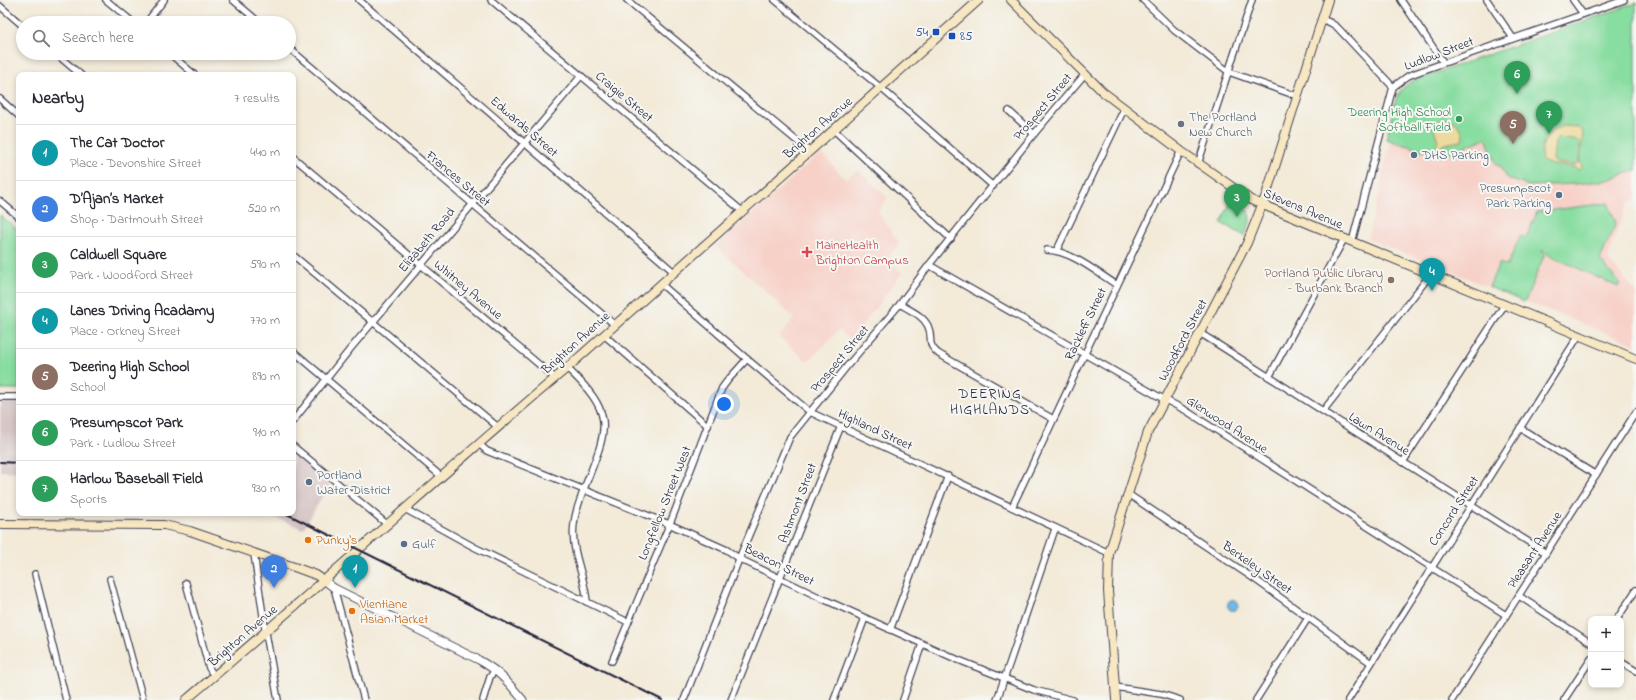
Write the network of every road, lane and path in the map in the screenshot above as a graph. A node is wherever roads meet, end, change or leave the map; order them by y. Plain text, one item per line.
1 (106, 0) edge
2 (164, 0) edge
3 (233, 0) edge
4 (358, 0) edge
5 (492, 0) edge
6 (627, 0) edge
7 (775, 0) edge
8 (979, 0) edge
9 (1011, 0) edge
10 (1143, 0) edge
11 (1252, 0) edge
12 (1328, 0) edge
13 (1401, 0) edge
14 (1487, 0) edge
15 (1573, 0) edge
16 (1624, 0) edge
17 (0, 6) edge
18 (1583, 14) junction
19 (125, 16) edge
20 (151, 16) edge
21 (252, 16) edge
22 (1322, 19) junction
23 (16, 20) edge
24 (1513, 38) junction
25 (296, 54) edge
26 (63, 60) edge
27 (178, 60) edge
28 (1443, 62) junction
29 (77, 72) edge
30 (192, 72) edge
31 (1229, 72) junction
32 (1085, 74) junction
33 (581, 76) junction
34 (1393, 87) junction
35 (881, 88) junction
36 (1297, 96) junction
37 (0, 99) edge
38 (1124, 109) junction
39 (1009, 111) dead end
40 (16, 113) edge
41 (834, 130) junction
42 (1034, 134) junction
43 (525, 142) junction
44 (1181, 151) junction
45 (809, 152) junction
46 (296, 160) edge
47 (1198, 164) junction
48 (993, 186) junction
49 (0, 201) edge
50 (472, 204) junction
51 (1262, 204) junction
52 (742, 211) junction
53 (16, 214) edge
54 (1344, 238) junction
55 (951, 239) junction
56 (1352, 242) junction
57 (1047, 250) dead end
58 (1057, 250) junction
59 (296, 258) edge
60 (929, 264) junction
61 (421, 265) junction
62 (674, 272) junction
63 (1431, 274) junction
64 (661, 284) junction
65 (1117, 285) junction
66 (900, 304) junction
67 (1505, 304) junction
68 (373, 323) junction
69 (614, 325) junction
70 (1200, 333) junction
71 (604, 335) junction
72 (1579, 335) junction
73 (296, 354) edge
74 (1084, 354) junction
75 (1636, 359) edge
76 (747, 360) junction
77 (567, 368) junction
78 (1269, 377) junction
79 (555, 378) junction
80 (326, 379) junction
81 (0, 397) edge
82 (16, 397) edge
83 (1164, 399) junction
84 (1323, 411) junction
85 (810, 412) junction
86 (1636, 412) edge
87 (296, 417) edge
88 (1053, 419) junction
89 (708, 426) junction
90 (840, 426) junction
91 (498, 427) junction
92 (1520, 428) junction
93 (479, 444) junction
94 (296, 448) edge
95 (1403, 462) junction
96 (1596, 475) junction
97 (948, 476) junction
98 (442, 477) junction
99 (584, 491) junction
100 (1128, 494) junction
101 (1471, 505) junction
102 (1012, 507) junction
103 (405, 509) junction
104 (0, 524) edge
105 (669, 524) junction
106 (388, 525) junction
107 (1055, 529) junction
108 (1109, 553) junction
109 (1546, 553) junction
110 (254, 554) junction
111 (740, 559) junction
112 (1430, 568) junction
113 (35, 574) dead end
114 (110, 579) dead end
115 (780, 579) junction
116 (325, 581) junction
117 (186, 583) dead end
118 (334, 588) junction
119 (1636, 590) edge
120 (1519, 596) junction
121 (587, 602) junction
122 (1506, 616) junction
123 (1619, 616) edge
124 (865, 618) junction
125 (1308, 618) junction
126 (628, 622) junction
127 (890, 630) junction
128 (266, 632) junction
129 (1588, 641) edge
130 (922, 644) junction
131 (612, 661) dead end
132 (1372, 663) junction
133 (1588, 664) edge
134 (1624, 664) edge
135 (495, 670) junction
136 (1636, 671) edge
137 (214, 676) junction
138 (1004, 679) junction
139 (1115, 687) junction
140 (66, 700) edge
141 (143, 700) edge
142 (187, 700) edge
143 (278, 700) edge
144 (364, 700) edge
145 (483, 700) edge
146 (523, 700) edge
147 (684, 700) edge
148 (731, 700) edge
149 (834, 700) edge
150 (903, 700) edge
151 (997, 700) edge
152 (1074, 700) edge
153 (1116, 700) edge
154 (1180, 700) edge
155 (1256, 700) edge
156 (1348, 700) edge
157 (1452, 700) edge
158 (1564, 700) edge

1 - 19 street
2 - 20 street
3 - 21 street
4 - 43 street, Edwards Street
5 - 33 street, Craigie Street
6 - 45 street
7 - 35 street
8 - 35 main road, Brighton Avenue
9 - 32 main road, Stevens Avenue
10 - 31 street
11 - 31 street
12 - 22 main road, Woodford Street
13 - 28 street
14 - 24 street
15 - 18 street
16 - 18 street, Ludlow Street
17 - 23 street
18 - 24 street, Ludlow Street
22 - 34 street
22 - 36 main road, Woodford Street
24 - 28 street, Ludlow Street
25 - 50 street, Frances Street
26 - 29 street
27 - 30 street
28 - 34 street, Ludlow Street
31 - 36 street
31 - 47 street
32 - 38 main road, Stevens Avenue
32 - 42 street, Prospect Street
33 - 43 street, Elizabeth Road
33 - 52 street, Craigie Street
34 - 56 street
35 - 41 main road, Brighton Avenue
35 - 48 street
36 - 51 main road, Woodford Street
37 - 40 street
38 - 44 main road, Stevens Avenue
38 - 58 street
39 - 42 street
41 - 45 main road, Brighton Avenue
41 - 55 street
42 - 48 street, Prospect Street
43 - 50 street, Elizabeth Road
43 - 62 street, Edwards Street
44 - 47 main road, Stevens Avenue
44 - 65 street, Rackleff Street
45 - 52 main road, Brighton Avenue
46 - 61 street, Whitney Avenue
47 - 51 main road, Stevens Avenue
48 - 55 street, Prospect Street
49 - 53 street
50 - 61 street, Elizabeth Road
50 - 69 street, Frances Street
51 - 54 main road, Stevens Avenue
51 - 70 main road, Woodford Street
52 - 62 main road, Brighton Avenue
54 - 56 main road, Stevens Avenue
54 - 78 street
55 - 60 street, Prospect Street
56 - 63 main road, Stevens Avenue
57 - 58 street
58 - 65 street
59 - 68 street
60 - 66 street, Prospect Street
60 - 74 street, Glenwood Avenue
61 - 68 street, Elizabeth Road
61 - 79 street, Whitney Avenue
62 - 64 main road, Brighton Avenue
63 - 67 main road, Stevens Avenue
63 - 84 street
64 - 69 main road, Brighton Avenue
64 - 76 street, Highland Street
65 - 74 street, Rackleff Street
66 - 85 street, Prospect Street
66 - 88 street
67 - 72 main road, Stevens Avenue
67 - 95 street
68 - 80 street, Elizabeth Road
68 - 91 street
69 - 71 main road, Brighton Avenue
70 - 78 street, Lawn Avenue
70 - 83 main road, Woodford Street
71 - 77 main road, Brighton Avenue
71 - 89 street
72 - 75 main road, Stevens Avenue
72 - 92 street, Concord Street
73 - 80 street
74 - 83 street, Glenwood Avenue
74 - 88 street, Rackleff Street
76 - 85 street, Highland Street
76 - 89 street, Longfellow Street West
77 - 79 main road, Brighton Avenue
77 - 99 street
78 - 84 street, Lawn Avenue
79 - 91 main road, Brighton Avenue
80 - 87 street, Elizabeth Road
80 - 98 street
81 - 82 street
83 - 100 main road, Woodford Street
83 - 112 street, Glenwood Avenue
84 - 95 street, Lawn Avenue
85 - 90 street, Highland Street
85 - 111 street, Prospect Street
86 - 96 street, Pleasant Avenue
88 - 102 street, Rackleff Street
89 - 105 street, Longfellow Street West
90 - 97 street, Highland Street
90 - 115 street, Ashmont Street
91 - 93 main road, Brighton Avenue
92 - 96 street
92 - 101 street, Concord Street
93 - 98 main road, Brighton Avenue
93 - 99 street, Beacon Street
94 - 106 street
95 - 101 street, Lawn Avenue
96 - 109 street, Pleasant Avenue
97 - 102 street, Highland Street
97 - 127 street
98 - 103 main road, Brighton Avenue
99 - 105 street, Beacon Street
99 - 121 street
100 - 108 main road, Woodford Street
100 - 125 street, Berkeley Street
101 - 109 street, Lawn Avenue
101 - 112 street, Concord Street
102 - 107 street, Highland Street
103 - 106 main road, Brighton Avenue
103 - 121 street
104 - 110 main road
105 - 111 street, Beacon Street
105 - 126 street, Longfellow Street West
106 - 116 main road, Brighton Avenue
107 - 108 street, Highland Street
107 - 138 street
108 - 139 main road, Woodford Street
109 - 120 street, Pleasant Avenue
110 - 116 main road
110 - 128 street
111 - 115 street, Beacon Street
111 - 147 street, Prospect Street
112 - 122 street, Glenwood Avenue
112 - 132 street, Concord Street
113 - 140 street
114 - 141 street
115 - 124 street, Beacon Street
115 - 148 street, Ashmont Street
116 - 118 street
116 - 128 main road, Brighton Avenue
117 - 137 street
118 - 135 street
118 - 144 street
119 - 123 street
120 - 122 street, Pleasant Avenue
120 - 129 street
121 - 126 street
122 - 157 street, Pleasant Avenue
124 - 127 street, Beacon Street
124 - 149 street
125 - 132 street, Berkeley Street
125 - 155 street
126 - 131 street, Longfellow Street West
127 - 130 street, Beacon Street
128 - 137 main road, Brighton Avenue
128 - 143 street
130 - 138 street, Beacon Street
130 - 150 street
132 - 156 street, Concord Street
133 - 158 street
134 - 136 street
135 - 145 street
135 - 146 street
137 - 142 main road, Brighton Avenue
138 - 151 street
138 - 152 street, Beacon Street
139 - 153 main road, Woodford Street
139 - 154 street

